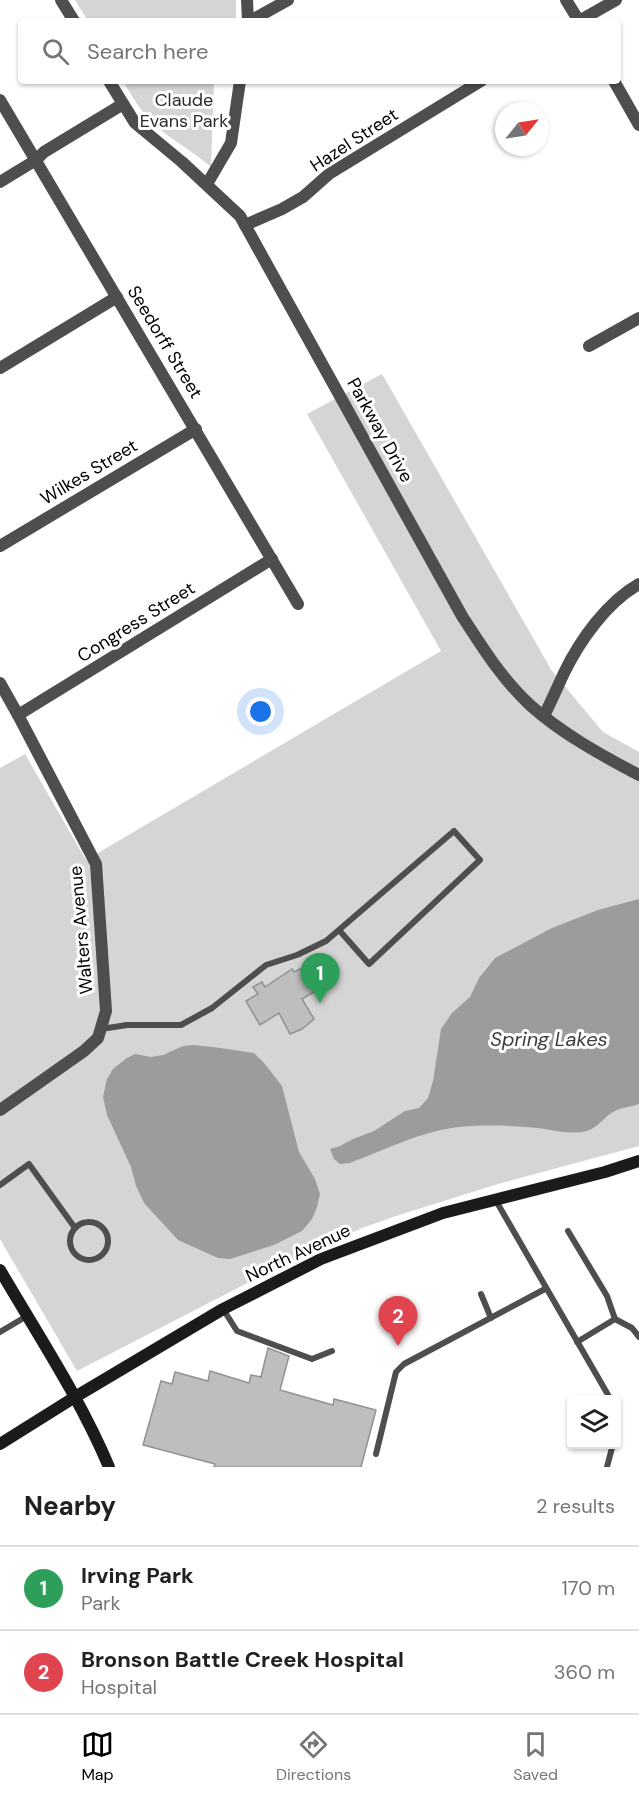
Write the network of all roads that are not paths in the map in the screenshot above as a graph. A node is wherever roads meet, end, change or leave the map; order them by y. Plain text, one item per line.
1 (61, 0) edge
2 (247, 0) edge
3 (288, 0) edge
4 (566, 0) edge
5 (616, 0) edge
6 (72, 18) edge
7 (249, 18) edge
8 (255, 18) edge
9 (577, 18) edge
10 (584, 18) edge
11 (111, 84) edge
12 (240, 84) edge
13 (476, 84) edge
14 (616, 84) edge
15 (0, 99) edge
16 (123, 104) junction
17 (639, 125) edge
18 (36, 160) junction
19 (0, 182) edge
20 (207, 183) junction
21 (245, 225) junction
22 (117, 297) junction
23 (639, 318) edge
24 (589, 346) dead end
25 (0, 368) edge
26 (196, 429) junction
27 (0, 546) edge
28 (272, 559) junction
29 (639, 584) edge
30 (298, 604) dead end
31 (0, 683) edge
32 (18, 715) junction
33 (544, 716) junction
34 (639, 775) edge
35 (339, 930) junction
36 (101, 1029) junction
37 (0, 1110) edge
38 (639, 1161) edge
39 (0, 1185) edge
40 (495, 1199) junction
41 (75, 1228) junction
42 (568, 1231) dead end
43 (0, 1270) edge
44 (545, 1289) junction
45 (482, 1294) dead end
46 (223, 1310) junction
47 (27, 1316) junction
48 (491, 1318) junction
49 (615, 1319) junction
50 (0, 1332) edge
51 (639, 1337) edge
52 (577, 1342) junction
53 (332, 1351) dead end
54 (608, 1395) edge
55 (75, 1397) junction
56 (0, 1444) edge
57 (612, 1449) edge
58 (376, 1454) dead end
59 (109, 1467) edge
60 (607, 1467) edge

1 - 6 street
2 - 7 street
3 - 8 street
4 - 9 street
5 - 10 street
11 - 16 street, Parkway Drive
12 - 20 street
13 - 21 street, Hazel Street
14 - 17 street
15 - 18 street, Seedorff Street
16 - 18 street
16 - 20 street, Parkway Drive
18 - 19 street
18 - 22 street, Seedorff Street
20 - 21 street, Parkway Drive
21 - 33 street, Parkway Drive
22 - 25 street
22 - 26 street, Seedorff Street
23 - 24 street
26 - 27 street, Wilkes Street
26 - 28 street, Seedorff Street
28 - 30 street, Seedorff Street
28 - 32 street, Congress Street
29 - 33 street
31 - 32 street, Walters Avenue
32 - 36 street, Walters Avenue
33 - 34 street, Parkway Drive
35 - 35 lane
35 - 36 lane
36 - 37 street
38 - 40 street, North Avenue
39 - 41 lane
40 - 44 lane
40 - 46 street, North Avenue
41 - 41 lane
42 - 49 lane
43 - 47 street
44 - 48 lane
44 - 52 lane
45 - 48 lane
46 - 53 lane
46 - 55 street, North Avenue
47 - 50 lane
47 - 55 street
48 - 58 lane
49 - 51 lane
49 - 52 lane
52 - 54 lane
55 - 56 street, North Avenue
55 - 59 street
57 - 60 lane

